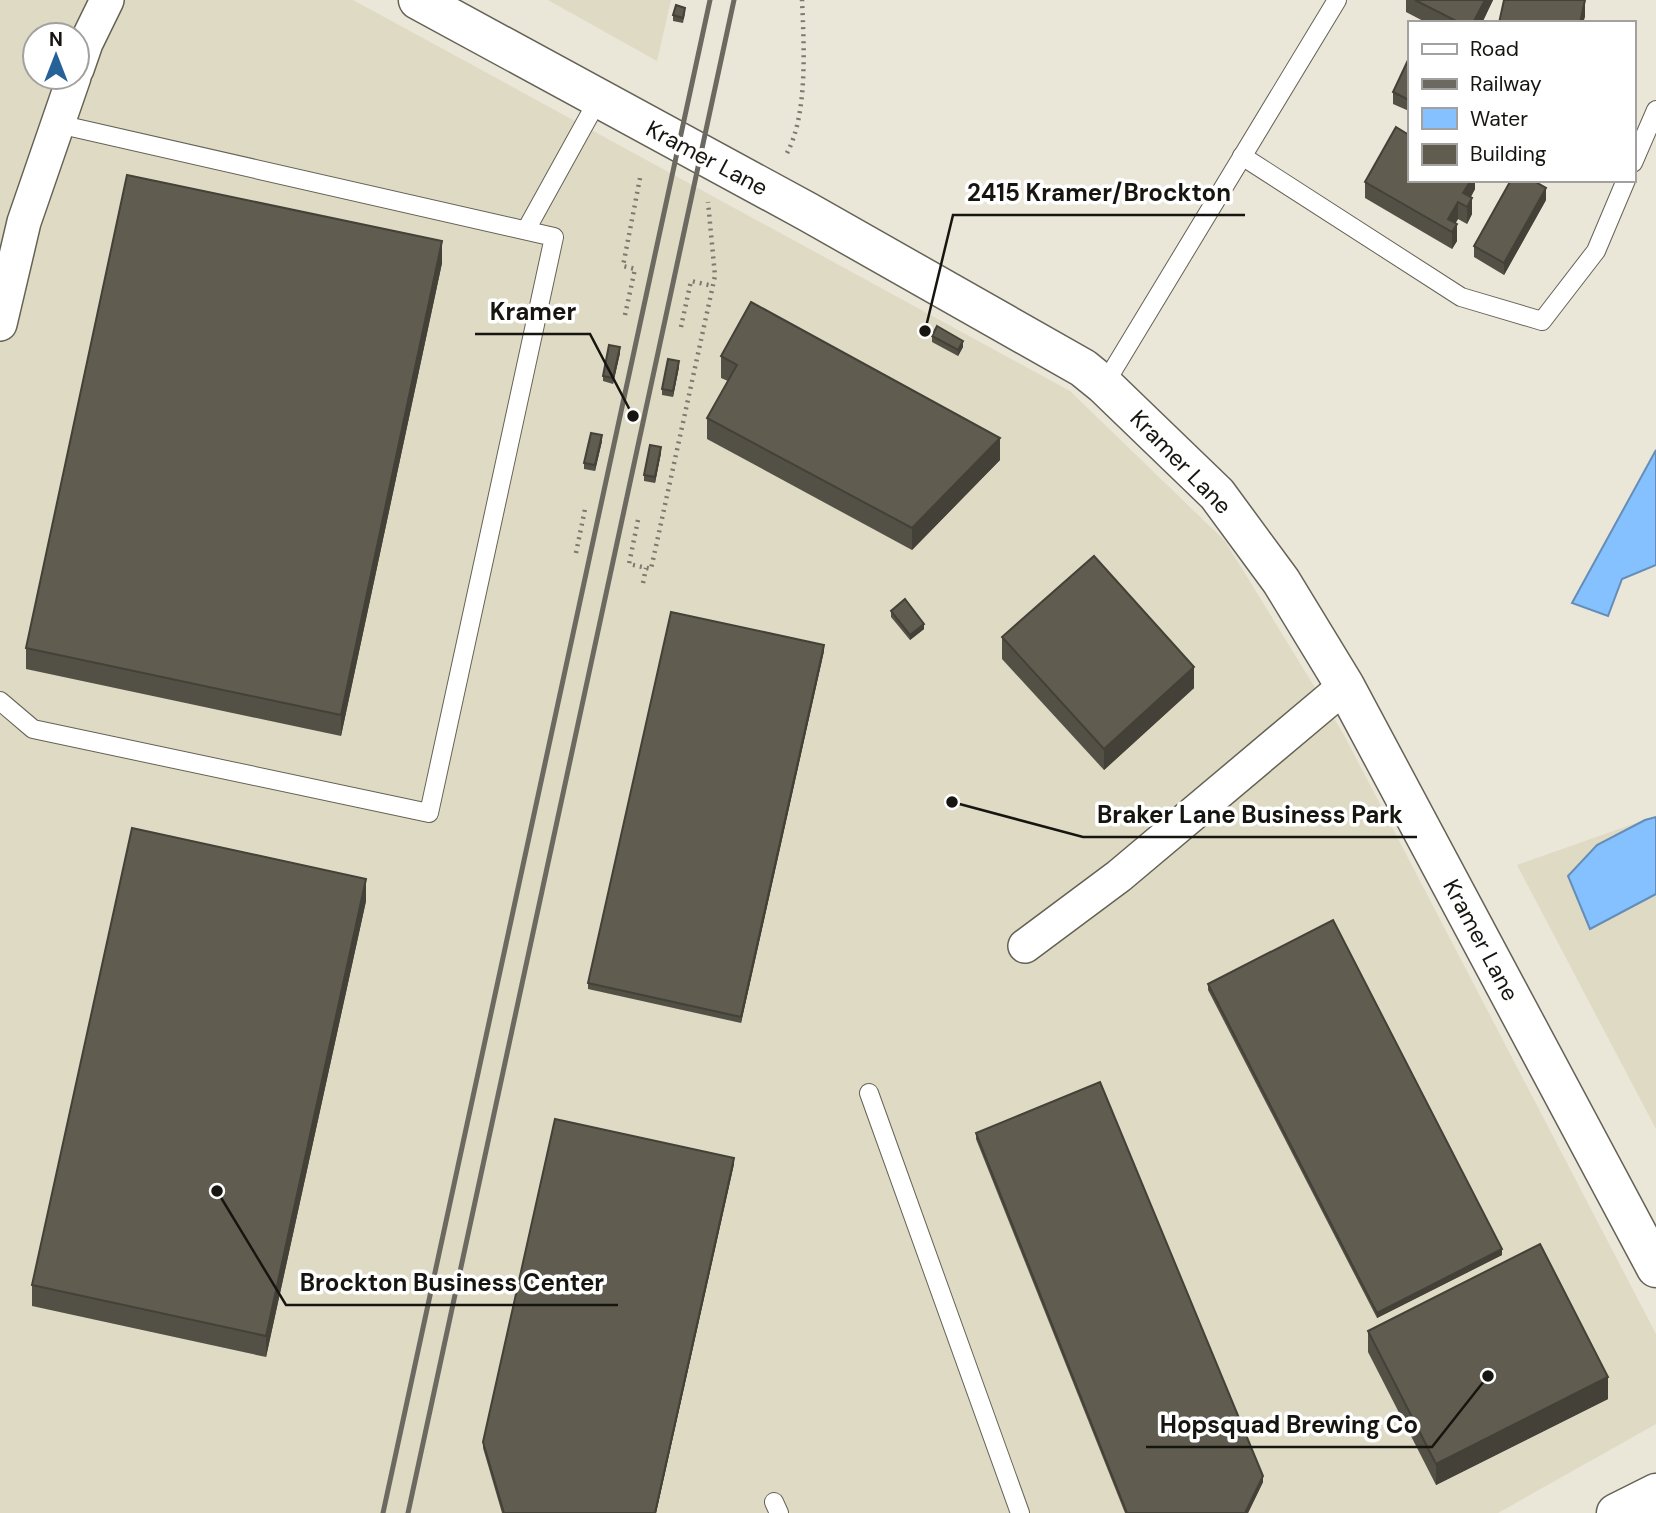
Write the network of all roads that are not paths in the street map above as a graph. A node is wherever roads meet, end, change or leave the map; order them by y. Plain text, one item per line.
1 (107, 0) edge
2 (418, 0) edge
3 (1337, 0) edge
4 (91, 33) edge
5 (69, 91) edge
6 (599, 98) junction
7 (1656, 110) edge
8 (58, 124) junction
9 (1242, 156) junction
10 (1635, 158) edge
11 (1625, 182) edge
12 (526, 230) junction
13 (0, 324) edge
14 (1104, 385) junction
15 (1345, 686) junction
16 (0, 701) edge
17 (1025, 946) dead end
18 (869, 1093) dead end
19 (1656, 1268) edge
20 (1656, 1493) edge
21 (1020, 1513) edge
22 (1616, 1513) edge

1 - 4 street
2 - 6 street, Kramer Lane
3 - 9 lane
5 - 8 street
6 - 12 lane
6 - 14 street, Kramer Lane
7 - 10 lane
8 - 12 lane
8 - 13 street
9 - 11 lane
9 - 14 lane
12 - 16 lane
14 - 15 street, Kramer Lane
15 - 17 street
15 - 19 street, Kramer Lane
18 - 21 lane
20 - 22 street

